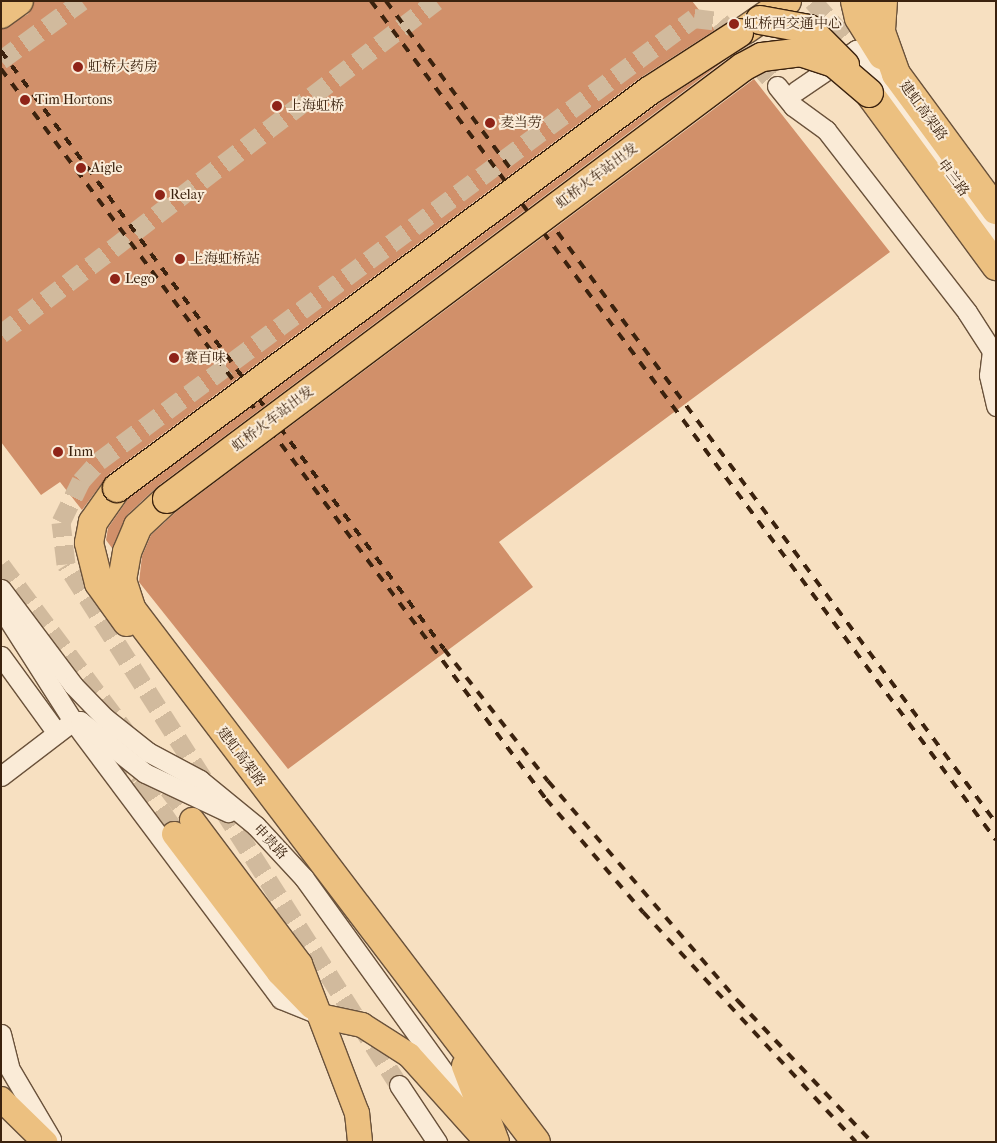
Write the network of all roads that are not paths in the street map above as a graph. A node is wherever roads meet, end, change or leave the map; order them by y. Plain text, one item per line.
1 (19, 1) edge
2 (787, 1) edge
3 (855, 1) edge
4 (883, 1) edge
5 (1, 14) edge
6 (760, 20) junction
7 (896, 74) junction
8 (777, 86) tunnel mouth
9 (796, 91) dead end
10 (869, 93) junction
11 (996, 210) edge
12 (996, 235) edge
13 (996, 266) edge
14 (996, 406) edge
15 (167, 499) joint
16 (1, 589) edge
17 (1, 608) edge
18 (164, 654) junction
19 (1, 656) edge
20 (73, 721) junction
21 (57, 733) junction
22 (4, 769) edge
23 (256, 826) junction
24 (183, 827) tunnel mouth
25 (430, 1004) junction
26 (320, 1016) junction
27 (1, 1034) edge
28 (5, 1062) edge
29 (399, 1085) tunnel mouth
30 (1, 1099) edge
31 (45, 1142) edge
32 (53, 1142) edge
33 (360, 1142) edge
34 (437, 1142) edge
35 (487, 1142) edge
36 (493, 1142) edge
37 (536, 1142) edge

1 - 5 highway
2 - 6 highway
3 - 7 highway
4 - 7 highway, 建虹高架路
6 - 10 highway, bridge
6 - 18 highway, bridge
7 - 11 highway, 建虹高架路
8 - 14 street
9 - 12 street, 申兰路
10 - 13 highway, 虹桥火车站出发
10 - 15 highway, 虹桥火车站出发, bridge
15 - 18 highway, 建虹高架路
16 - 23 street, 申贵路
17 - 20 street
18 - 25 highway, 建虹高架路
19 - 21 street
20 - 21 street
20 - 23 street
20 - 26 street
21 - 22 street
23 - 36 street, 申贵路
24 - 26 main road
25 - 36 highway
25 - 37 highway
26 - 33 main road
26 - 35 main road
27 - 28 street
28 - 32 street
29 - 34 street
30 - 31 main road

